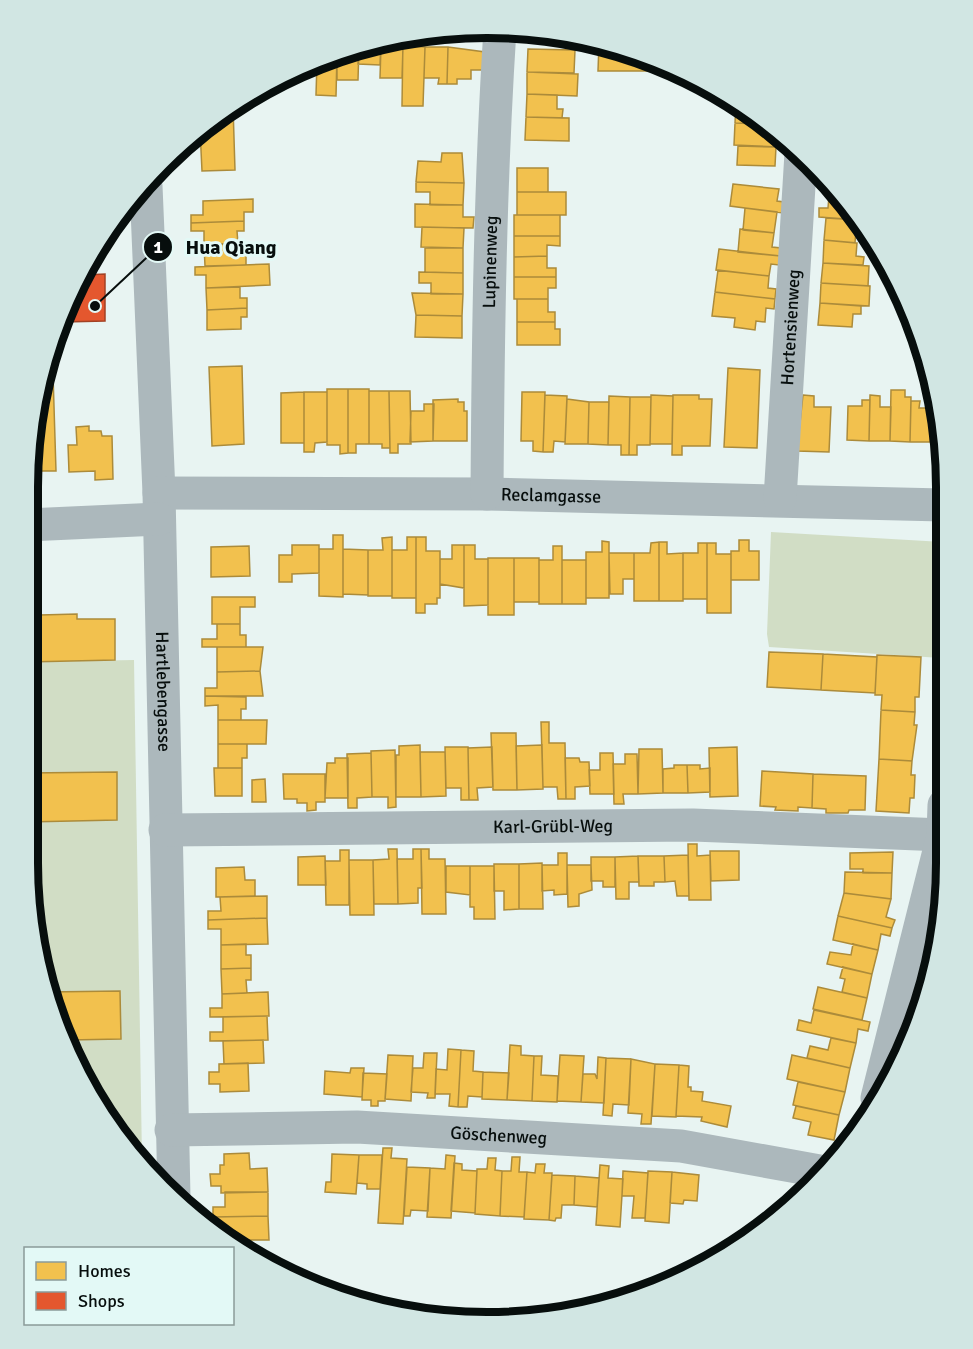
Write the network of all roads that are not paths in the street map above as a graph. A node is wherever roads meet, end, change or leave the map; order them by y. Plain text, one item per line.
1 (499, 38) edge
2 (800, 165) edge
3 (146, 193) edge
4 (487, 494) junction
5 (780, 499) junction
6 (936, 504) edge
7 (159, 506) junction
8 (38, 523) edge
9 (936, 820) edge
10 (165, 830) junction
11 (936, 853) edge
12 (883, 1071) edge
13 (171, 1130) junction
14 (814, 1170) edge
15 (173, 1184) edge

1 - 4 street, Lupinenweg
2 - 5 street, Hortensienweg
3 - 7 street, Hartlebengasse
4 - 5 street, Reclamgasse
4 - 7 street, Reclamgasse
5 - 6 street, Reclamgasse
7 - 8 street, Reclamgasse
7 - 10 street, Hartlebengasse
9 - 10 street, Karl-Grübl-Weg
10 - 13 street, Hartlebengasse
11 - 12 street
13 - 14 street, Göschenweg
13 - 15 street, Hartlebengasse

